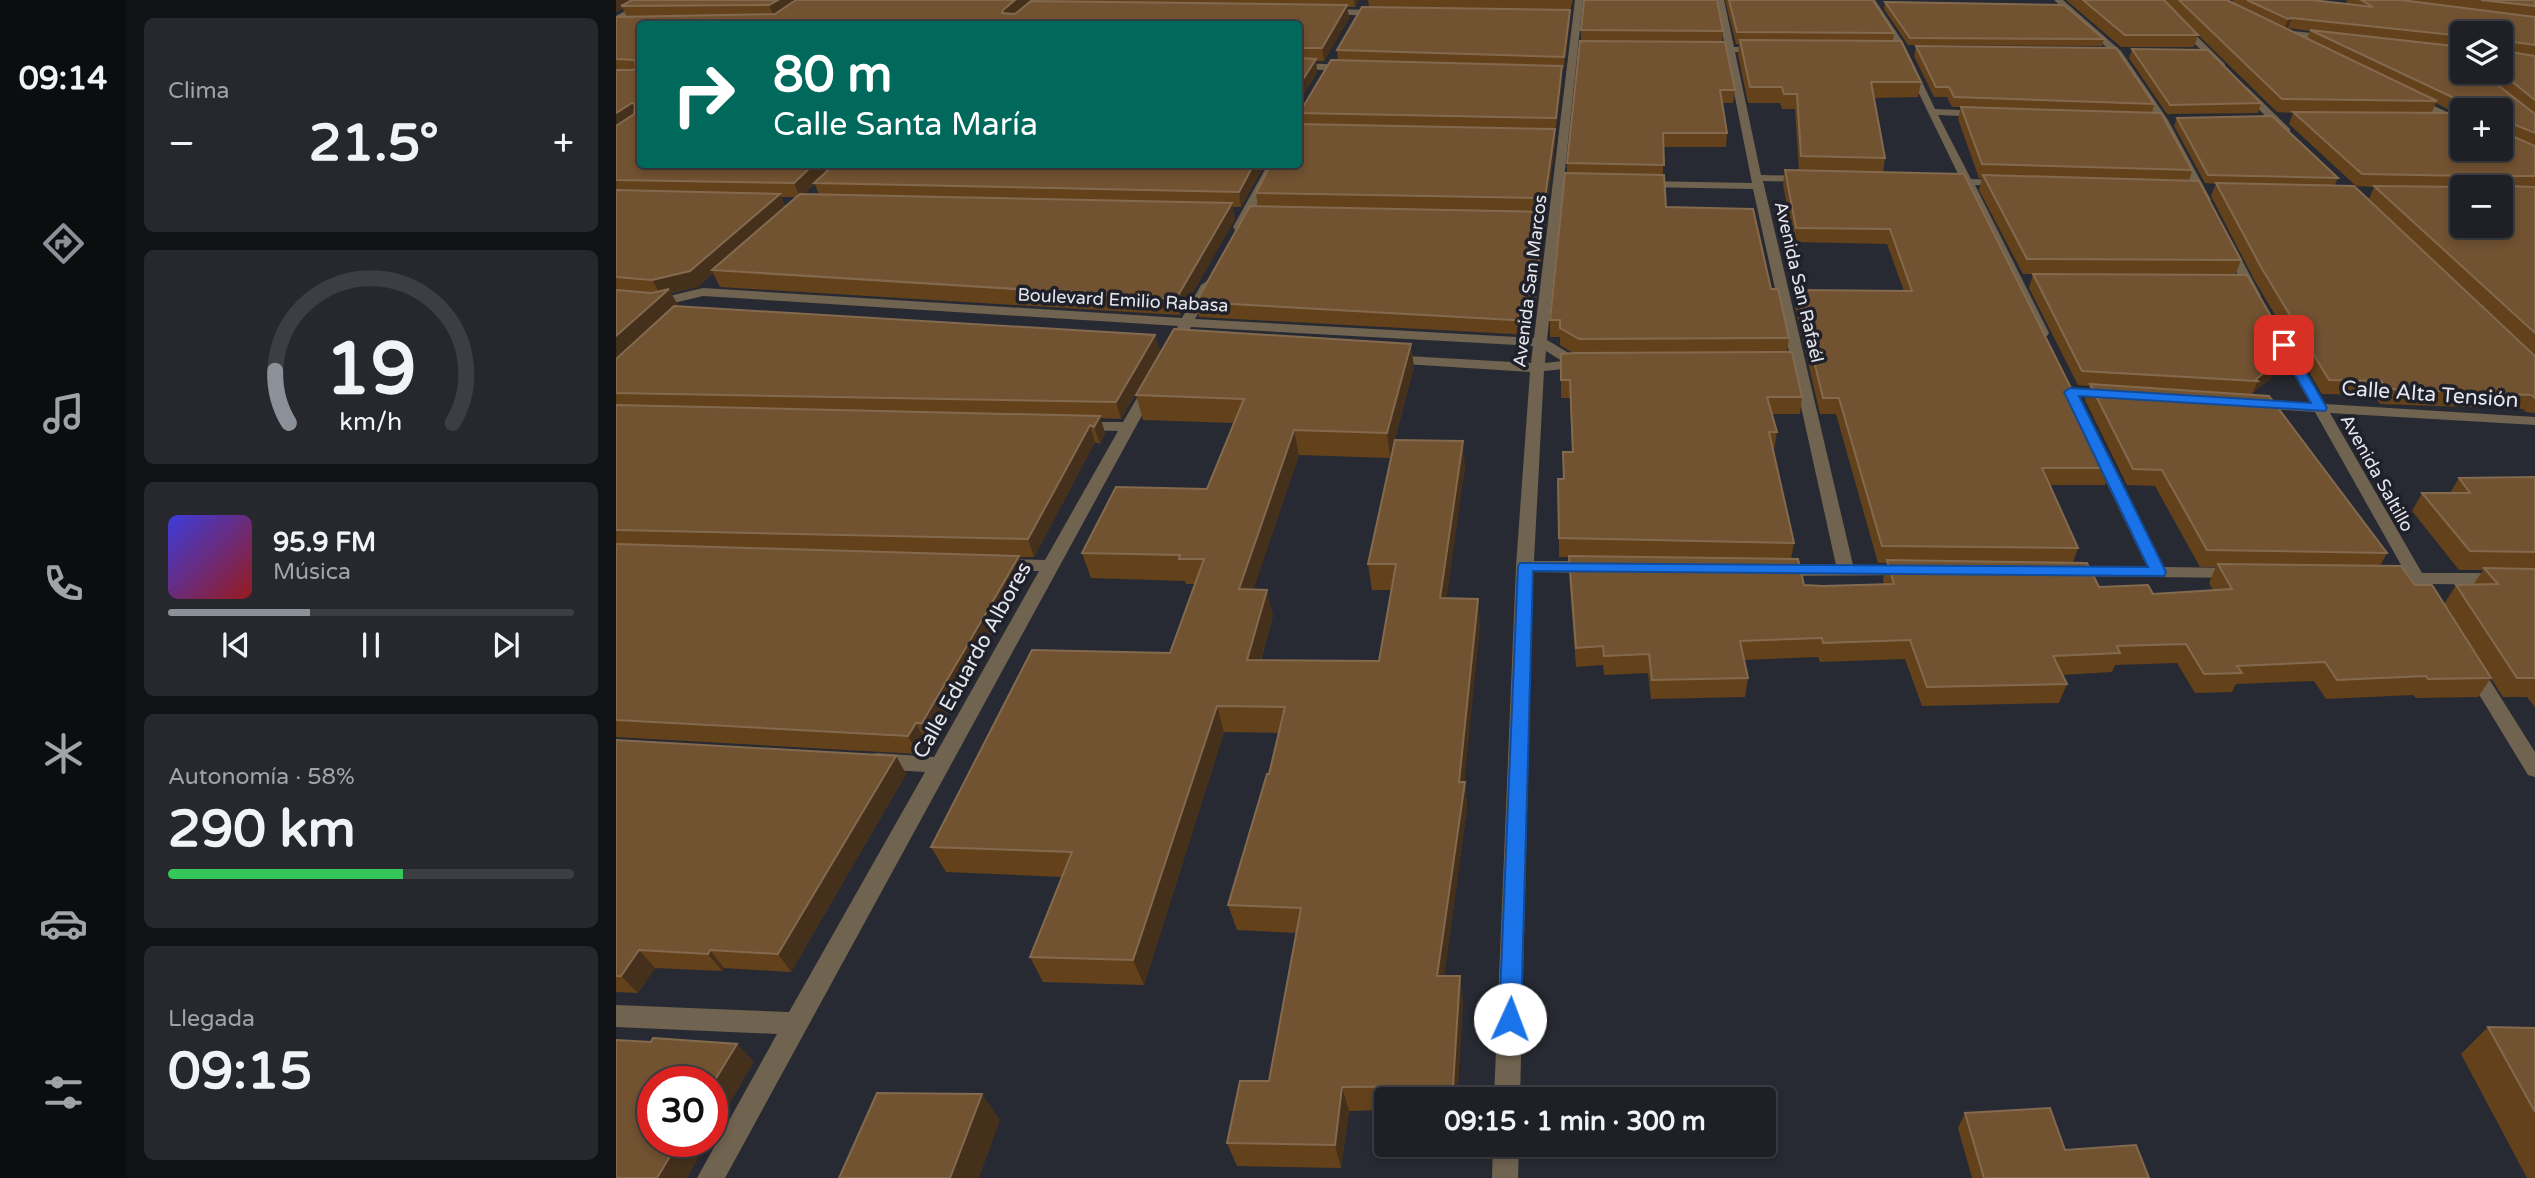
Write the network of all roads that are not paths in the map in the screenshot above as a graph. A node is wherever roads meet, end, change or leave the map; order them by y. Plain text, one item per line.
1 (651, 0) edge
2 (1366, 0) edge
3 (1579, 0) edge
4 (1720, 0) edge
5 (2155, 0) edge
6 (1872, 1) edge
7 (1886, 3) edge
8 (2058, 4) edge
9 (1318, 12) edge
10 (1359, 13) junction
11 (1386, 13) edge
12 (616, 22) edge
13 (629, 24) edge
14 (1353, 24) edge
15 (2264, 27) edge
16 (2275, 32) junction
17 (2340, 39) edge
18 (2299, 44) edge
19 (1691, 49) edge
20 (1730, 49) junction
21 (1771, 50) edge
22 (1891, 51) edge
23 (1905, 51) junction
24 (1918, 51) edge
25 (2197, 53) edge
26 (2210, 54) junction
27 (1334, 56) edge
28 (1302, 66) edge
29 (1328, 67) junction
30 (1368, 68) edge
31 (2228, 72) edge
32 (1322, 78) edge
33 (2237, 81) edge
34 (2397, 92) edge
35 (1931, 112) junction
36 (1999, 114) edge
37 (2450, 117) edge
38 (2259, 118) edge
39 (2273, 118) junction
40 (2286, 118) edge
41 (2431, 121) edge
42 (2450, 122) edge
43 (2293, 136) edge
44 (1272, 168) edge
45 (1823, 179) edge
46 (1928, 181) edge
47 (1758, 182) junction
48 (1967, 182) junction
49 (1625, 184) edge
50 (2022, 184) edge
51 (2211, 213) edge
52 (2222, 234) edge
53 (1232, 239) edge
54 (1219, 263) edge
55 (708, 287) junction
56 (616, 298) edge
57 (661, 302) junction
58 (2260, 305) edge
59 (1187, 323) junction
60 (2274, 328) edge
61 (1541, 342) junction
62 (2051, 352) edge
63 (1370, 357) edge
64 (1574, 363) junction
65 (1601, 363) edge
66 (1537, 368) junction
67 (2070, 393) edge
68 (2126, 395) edge
69 (2237, 402) edge
70 (2320, 408) junction
71 (2535, 421) edge
72 (1072, 426) edge
73 (1127, 428) junction
74 (2094, 440) edge
75 (982, 565) edge
76 (1050, 566) junction
77 (1525, 566) junction
78 (1609, 567) edge
79 (1762, 570) edge
80 (1846, 571) junction
81 (1928, 571) edge
82 (2050, 572) edge
83 (2158, 572) junction
84 (2254, 575) edge
85 (2362, 577) edge
86 (2417, 579) junction
87 (2535, 579) edge
88 (2432, 603) edge
89 (2461, 650) edge
90 (859, 760) edge
91 (940, 765) junction
92 (2535, 769) edge
93 (616, 1016) edge
94 (795, 1024) junction
95 (1507, 1087) edge
96 (1506, 1157) edge
97 (710, 1178) edge
98 (1505, 1178) edge

1 - 12 street
2 - 10 street
3 - 61 street, Avenida San Marcos
4 - 20 street, Avenida San Rafaél
5 - 26 street
6 - 7 street
6 - 23 street
8 - 51 street
9 - 10 street
10 - 11 street
10 - 14 street
12 - 13 street
15 - 16 street
16 - 17 street
16 - 18 street
19 - 20 street
20 - 21 street
20 - 47 street, Avenida San Rafaél
22 - 23 street
23 - 24 street
23 - 35 street
25 - 26 street
26 - 31 street
27 - 29 street
28 - 29 street
29 - 30 street
29 - 32 street
33 - 39 street
34 - 37 street
35 - 36 street
35 - 48 street
38 - 39 street
39 - 40 street
39 - 43 street
41 - 42 street
44 - 53 street
45 - 47 street
46 - 48 street
47 - 49 street
47 - 80 street, Avenida San Rafaél
48 - 50 street
48 - 62 street
52 - 58 street
54 - 59 street, Calle Eduardo Albores
55 - 57 street, Boulevard Emilio Rabasa
55 - 57 street
55 - 59 street, Boulevard Emilio Rabasa
56 - 57 street
59 - 61 street, Boulevard Emilio Rabasa
59 - 73 street, Calle Eduardo Albores
60 - 70 street, Avenida Saltillo
61 - 64 street
61 - 66 street, Avenida San Marcos
63 - 66 street
64 - 65 street
64 - 66 street
66 - 77 street, Avenida San Marcos
67 - 68 street
69 - 70 street, Calle Alta Tensión
70 - 71 street, Calle Alta Tensión
70 - 86 street, Avenida Saltillo
72 - 73 street
73 - 76 street, Calle Eduardo Albores
74 - 83 street
75 - 76 street
76 - 91 street, Calle Eduardo Albores
77 - 78 street
77 - 95 street, Avenida San Marcos
79 - 80 street
80 - 81 street
82 - 83 street
83 - 84 street
85 - 86 street
86 - 87 street
86 - 88 street, Avenida Saltillo
89 - 92 street
90 - 91 street
91 - 94 street, Calle Eduardo Albores
93 - 94 street
94 - 97 street, Calle Eduardo Albores
96 - 98 street

